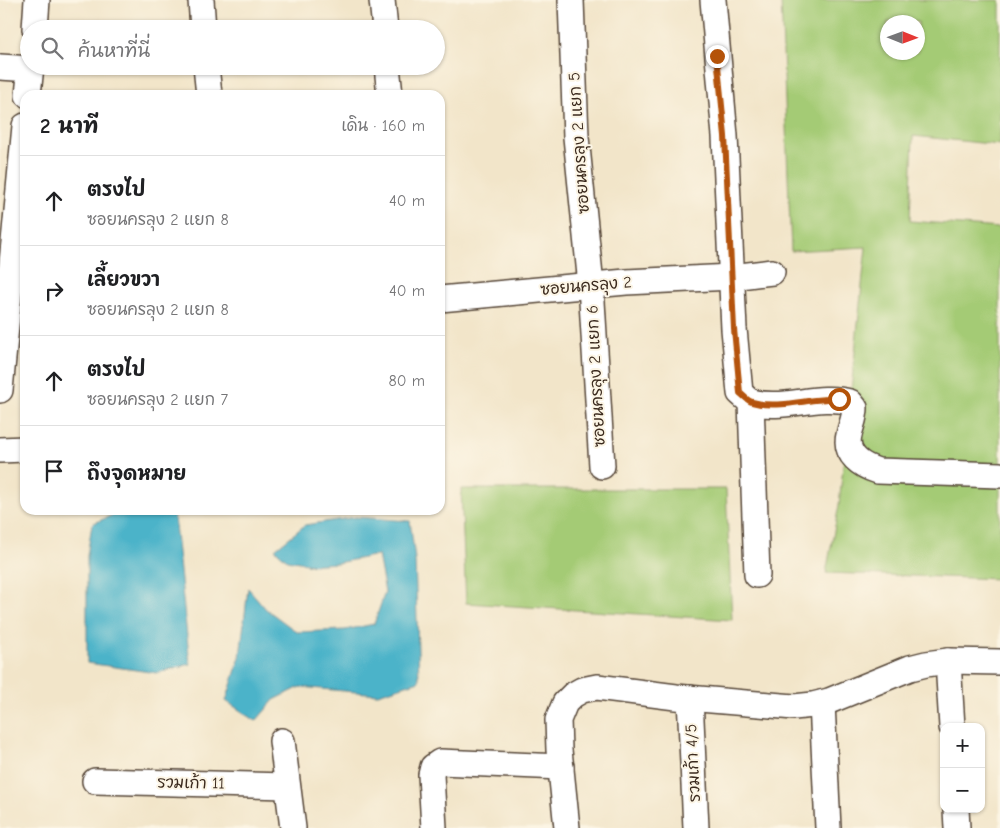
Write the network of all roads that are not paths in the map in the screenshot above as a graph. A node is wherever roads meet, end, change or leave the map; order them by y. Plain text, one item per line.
1 (37, 0) edge
2 (201, 0) edge
3 (382, 0) edge
4 (571, 0) edge
5 (713, 0) edge
6 (35, 20) edge
7 (202, 20) edge
8 (383, 20) edge
9 (0, 67) edge
10 (20, 68) edge
11 (30, 75) edge
12 (207, 75) edge
13 (389, 75) edge
14 (29, 90) edge
15 (208, 90) edge
16 (390, 90) edge
17 (20, 227) edge
18 (772, 272) dead end
19 (732, 277) junction
20 (591, 285) junction
21 (445, 299) edge
22 (15, 328) edge
23 (0, 390) edge
24 (751, 402) junction
25 (20, 449) edge
26 (0, 450) edge
27 (602, 466) dead end
28 (1000, 475) edge
29 (757, 575) dead end
30 (948, 661) junction
31 (1000, 662) edge
32 (690, 698) junction
33 (822, 703) junction
34 (952, 723) edge
35 (282, 741) dead end
36 (561, 767) junction
37 (95, 781) dead end
38 (287, 786) junction
39 (956, 813) edge
40 (292, 828) edge
41 (434, 828) edge
42 (567, 828) edge
43 (696, 828) edge
44 (828, 828) edge
45 (957, 828) edge

1 - 6 street
2 - 7 street
3 - 8 street
4 - 20 street, ซอยนครลุง 2 แยก 5
5 - 19 street
9 - 10 street
11 - 14 street
12 - 15 street
13 - 16 street
17 - 22 street
18 - 19 street, ซอยนครลุง 2
19 - 20 street, ซอยนครลุง 2
19 - 24 street
20 - 21 street, ซอยนครลุง 2
20 - 27 street, ซอยนครลุง 2 แยก 6
22 - 23 street
24 - 28 street
24 - 29 street
25 - 26 street
30 - 31 street
30 - 33 street
30 - 34 street
32 - 33 street
32 - 36 street
32 - 43 street, รวมเก้า 4/5
33 - 44 street
35 - 38 street
36 - 41 street
36 - 42 street
37 - 38 street, รวมเก้า 11
38 - 40 street
39 - 45 street

